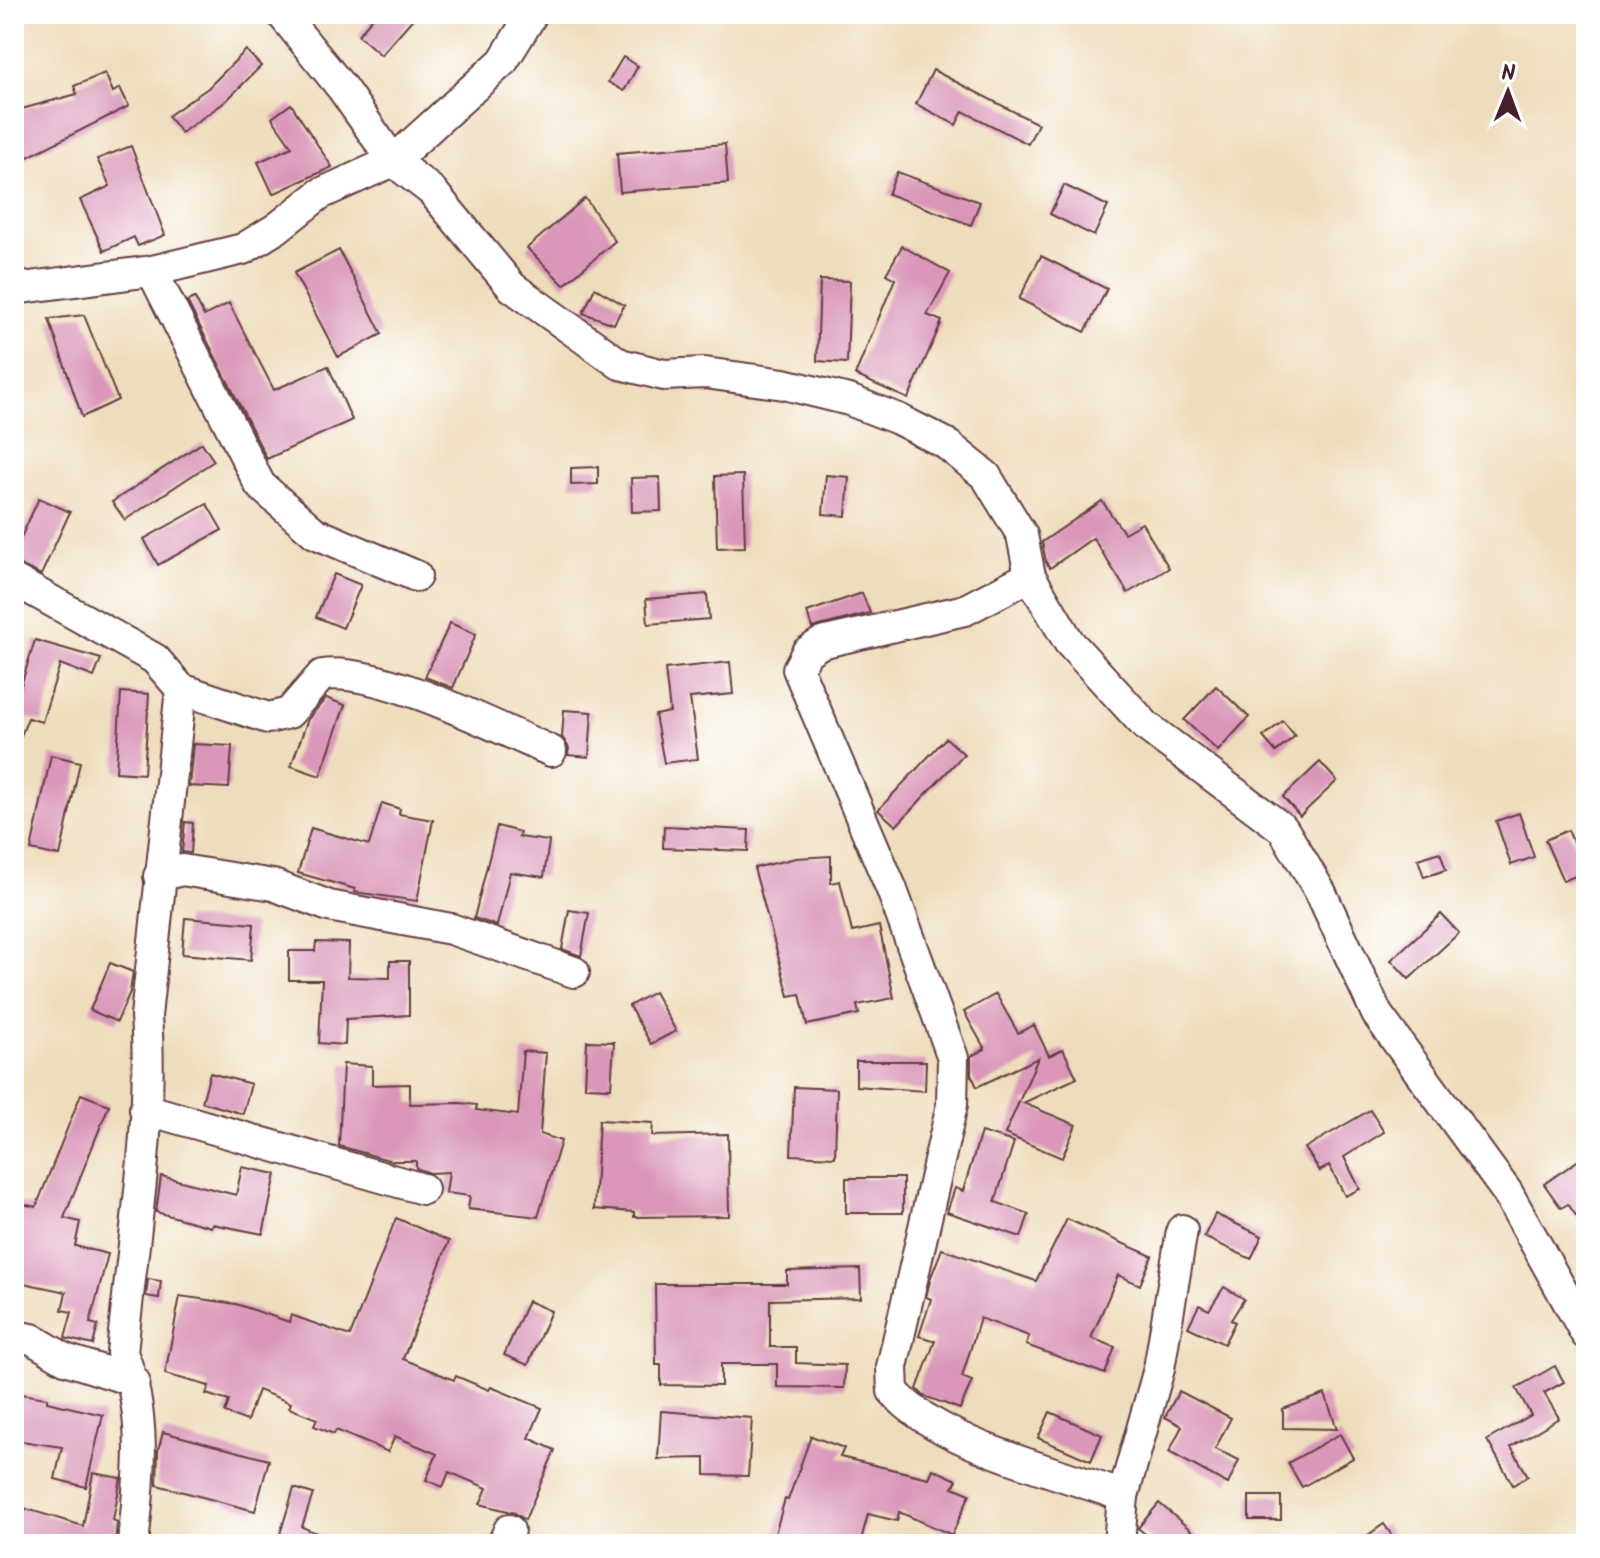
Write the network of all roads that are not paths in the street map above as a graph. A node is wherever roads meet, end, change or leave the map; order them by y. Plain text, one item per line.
1 (282, 14) edge
2 (532, 14) edge
3 (393, 161) junction
4 (152, 271) junction
5 (14, 289) edge
6 (416, 576) dead end
7 (1030, 576) junction
8 (14, 580) edge
9 (181, 689) junction
10 (551, 751) dead end
11 (159, 876) junction
12 (574, 972) dead end
13 (145, 1109) junction
14 (423, 1189) dead end
15 (1182, 1230) dead end
16 (1586, 1334) edge
17 (14, 1336) edge
18 (134, 1381) junction
19 (1123, 1496) junction
20 (133, 1544) edge
21 (1119, 1544) edge

1 - 3 street
2 - 3 street
3 - 4 street
3 - 7 street
4 - 5 street
4 - 6 street
7 - 16 street
7 - 19 street
8 - 9 street
9 - 10 street
9 - 11 street
11 - 12 street
11 - 13 street
13 - 14 street
13 - 18 street
15 - 19 street
17 - 18 street
18 - 20 street
19 - 21 street

